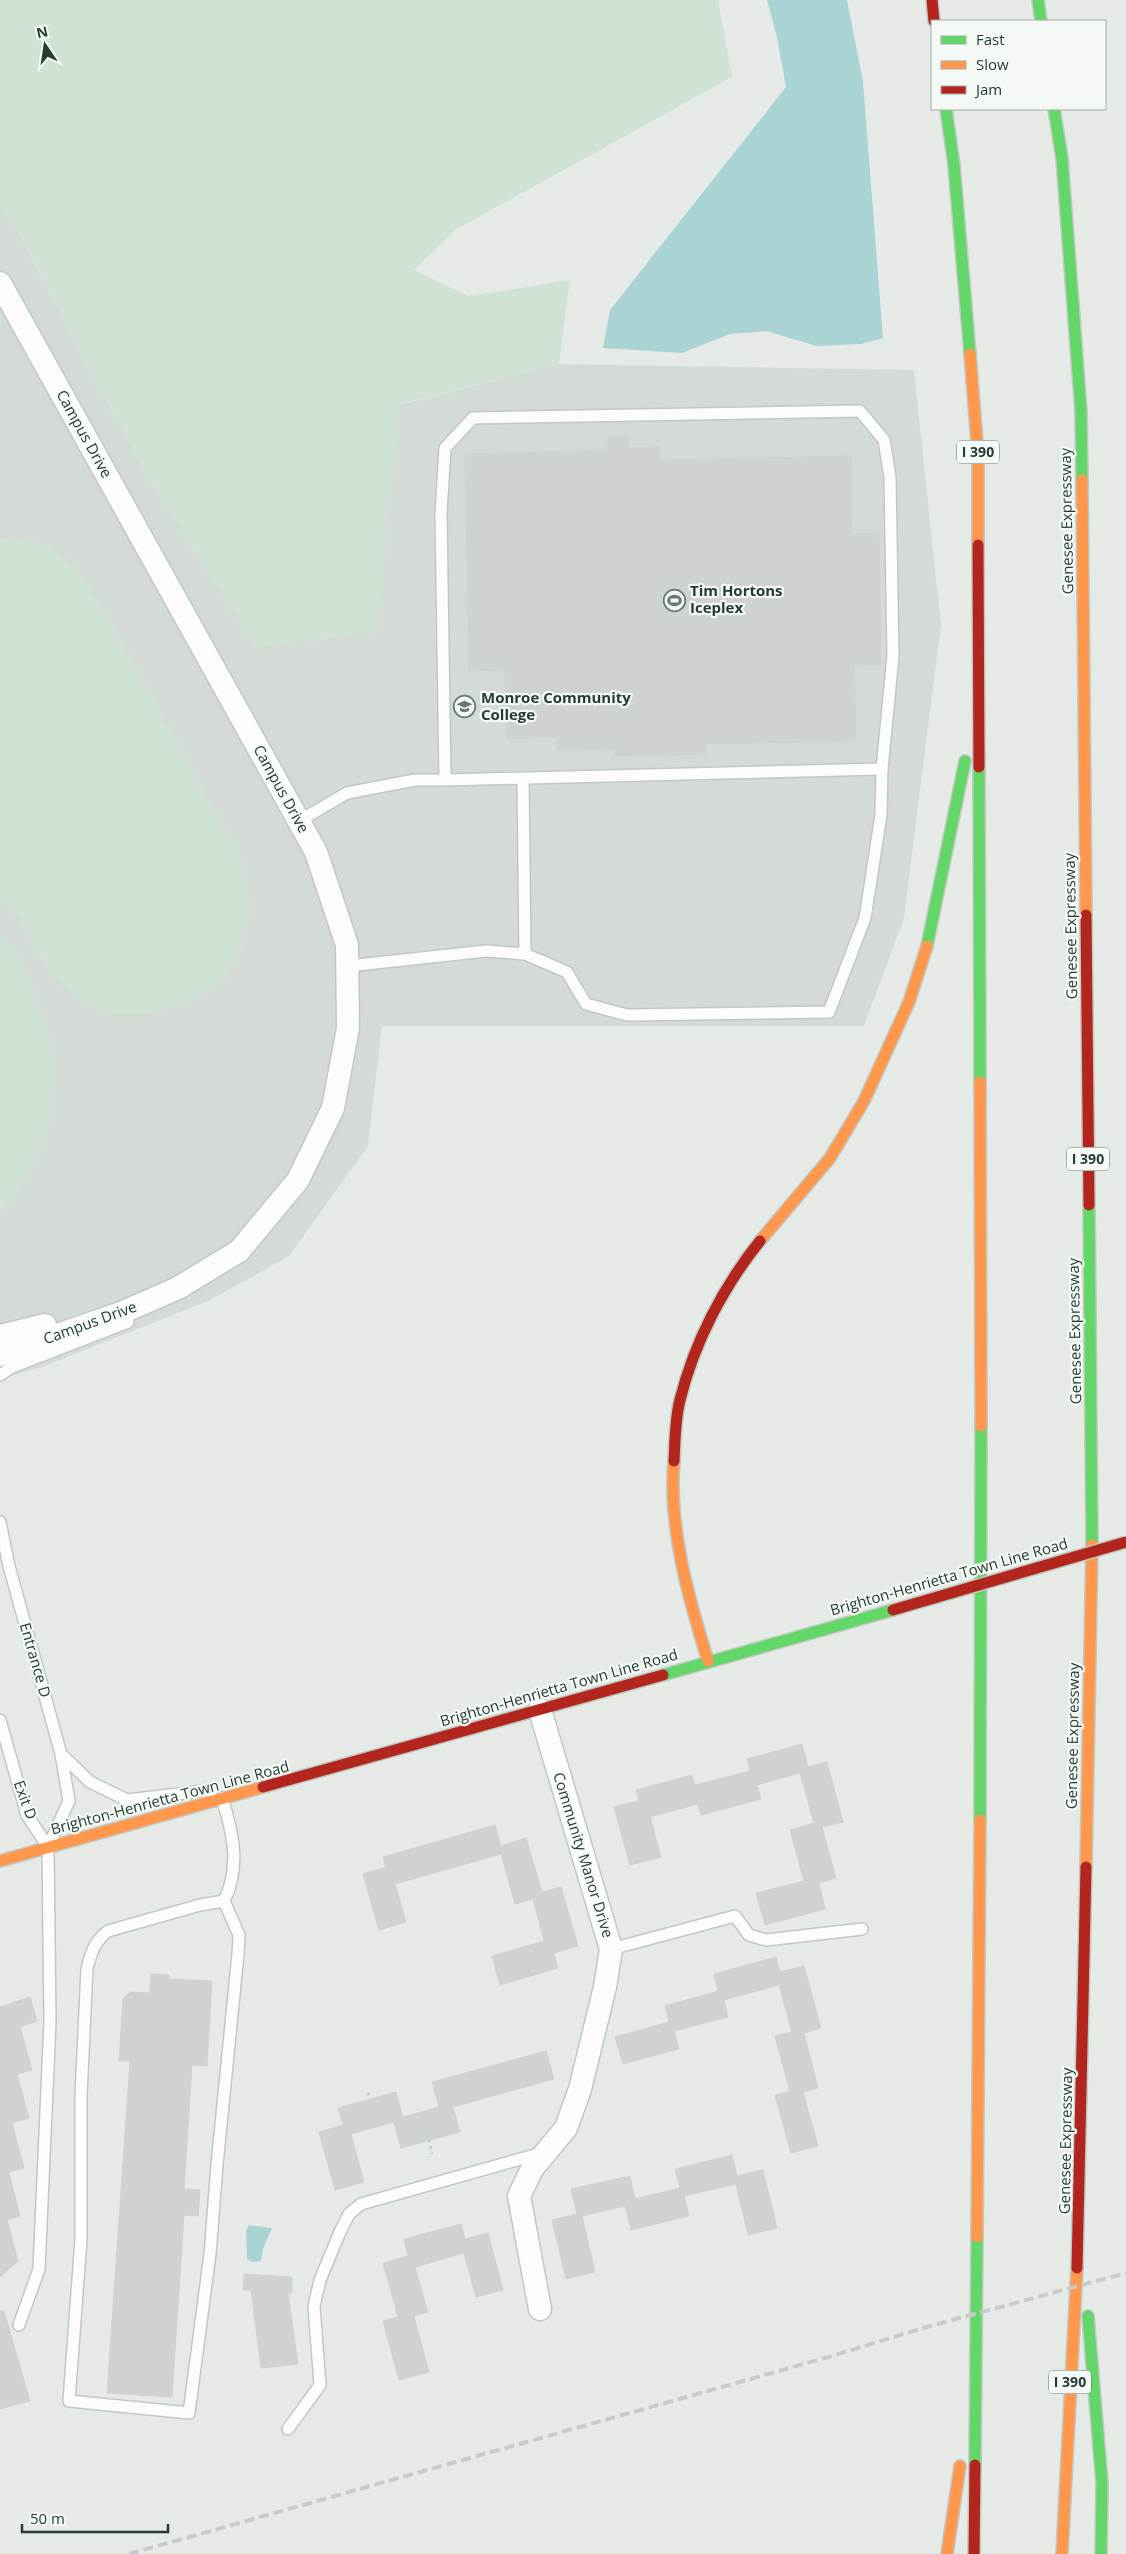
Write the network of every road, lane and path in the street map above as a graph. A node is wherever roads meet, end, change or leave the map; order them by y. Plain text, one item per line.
1 (932, 0) edge
2 (1038, 0) edge
3 (934, 20) edge
4 (1041, 20) edge
5 (946, 110) edge
6 (1054, 110) edge
7 (0, 282) edge
8 (978, 665) junction
9 (882, 769) junction
10 (523, 778) junction
11 (445, 780) junction
12 (299, 821) junction
13 (525, 954) junction
14 (348, 966) junction
15 (178, 1288) junction
16 (0, 1336) edge
17 (0, 1355) edge
18 (0, 1375) edge
19 (0, 1522) edge
20 (1126, 1542) edge
21 (0, 1544) edge
22 (8, 1566) junction
23 (708, 1661) junction
24 (540, 1710) junction
25 (0, 1720) edge
26 (62, 1754) junction
27 (220, 1794) junction
28 (48, 1847) junction
29 (0, 1861) edge
30 (224, 1902) junction
31 (862, 1929) dead end
32 (611, 1949) junction
33 (368, 2093) dead end
34 (370, 2099) dead end
35 (429, 2140) dead end
36 (548, 2151) junction
37 (432, 2154) dead end
38 (1080, 2210) junction
39 (540, 2309) dead end
40 (20, 2325) dead end
41 (976, 2363) junction
42 (288, 2429) dead end
43 (947, 2554) edge
44 (974, 2554) edge
45 (1062, 2554) edge
46 (1101, 2554) edge

1 - 3 main road
2 - 4 main road
5 - 8 main road, I 390
6 - 38 main road, Genesee Expressway / I 390
7 - 12 street, Campus Drive
8 - 23 main road
8 - 41 main road, I 390
9 - 10 lane
9 - 11 lane
9 - 13 lane
10 - 11 lane
10 - 13 lane
11 - 12 lane
12 - 14 street, Campus Drive
13 - 14 lane
14 - 15 street, Campus Drive
15 - 16 street, Campus Drive
15 - 17 street, Campus Drive
15 - 18 lane
19 - 22 lane, Entrance D
20 - 23 main road, Brighton-Henrietta Town Line Road, bridge
21 - 22 lane, Entrance D
22 - 26 lane, Entrance D
23 - 24 main road, Brighton-Henrietta Town Line Road
24 - 27 main road, Brighton-Henrietta Town Line Road
24 - 32 street, Community Manor Drive
25 - 28 lane, Exit D
26 - 27 lane, Entrance D
26 - 28 lane, Entrance D
27 - 28 main road, Brighton-Henrietta Town Line Road
27 - 30 lane
28 - 29 main road, Brighton-Henrietta Town Line Road
28 - 40 lane
30 - 30 lane
31 - 32 lane
32 - 36 street, Community Manor Drive
33 - 34 path
35 - 37 path
36 - 39 street, Community Manor Drive
36 - 42 lane
38 - 45 main road, Genesee Expressway / I 390
38 - 46 main road
41 - 43 main road
41 - 44 main road, I 390

